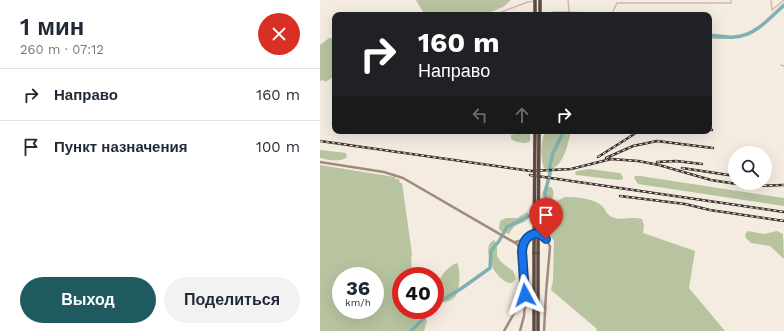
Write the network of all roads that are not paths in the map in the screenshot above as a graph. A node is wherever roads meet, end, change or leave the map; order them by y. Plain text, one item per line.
1 (417, 0) edge
2 (455, 0) edge
3 (504, 0) edge
4 (540, 0) edge
5 (568, 0) edge
6 (731, 0) edge
7 (771, 0) edge
8 (784, 0) edge
9 (535, 1) edge
10 (424, 12) edge
11 (461, 12) edge
12 (487, 12) edge
13 (501, 12) edge
14 (535, 12) edge
15 (540, 12) edge
16 (553, 12) edge
17 (569, 12) joint
18 (612, 12) edge
19 (781, 65) dead end
20 (784, 66) edge
21 (535, 134) edge
22 (539, 134) edge
23 (320, 162) edge
24 (527, 237) junction
25 (513, 242) junction
26 (522, 251) junction
27 (536, 253) junction
28 (524, 282) junction
29 (505, 330) edge
30 (520, 331) edge
31 (533, 331) edge
32 (538, 331) edge
33 (544, 331) edge

1 - 10 street
2 - 11 street
3 - 12 street
4 - 15 highway
5 - 17 street
6 - 18 street
7 - 8 street
9 - 13 street
9 - 14 highway
16 - 17 street
19 - 20 street
21 - 27 highway, bridge
22 - 27 highway, bridge
23 - 25 street
24 - 25 street
24 - 26 street
24 - 33 street
25 - 26 street
26 - 28 street
27 - 31 highway
27 - 32 highway
28 - 29 street
28 - 30 street

